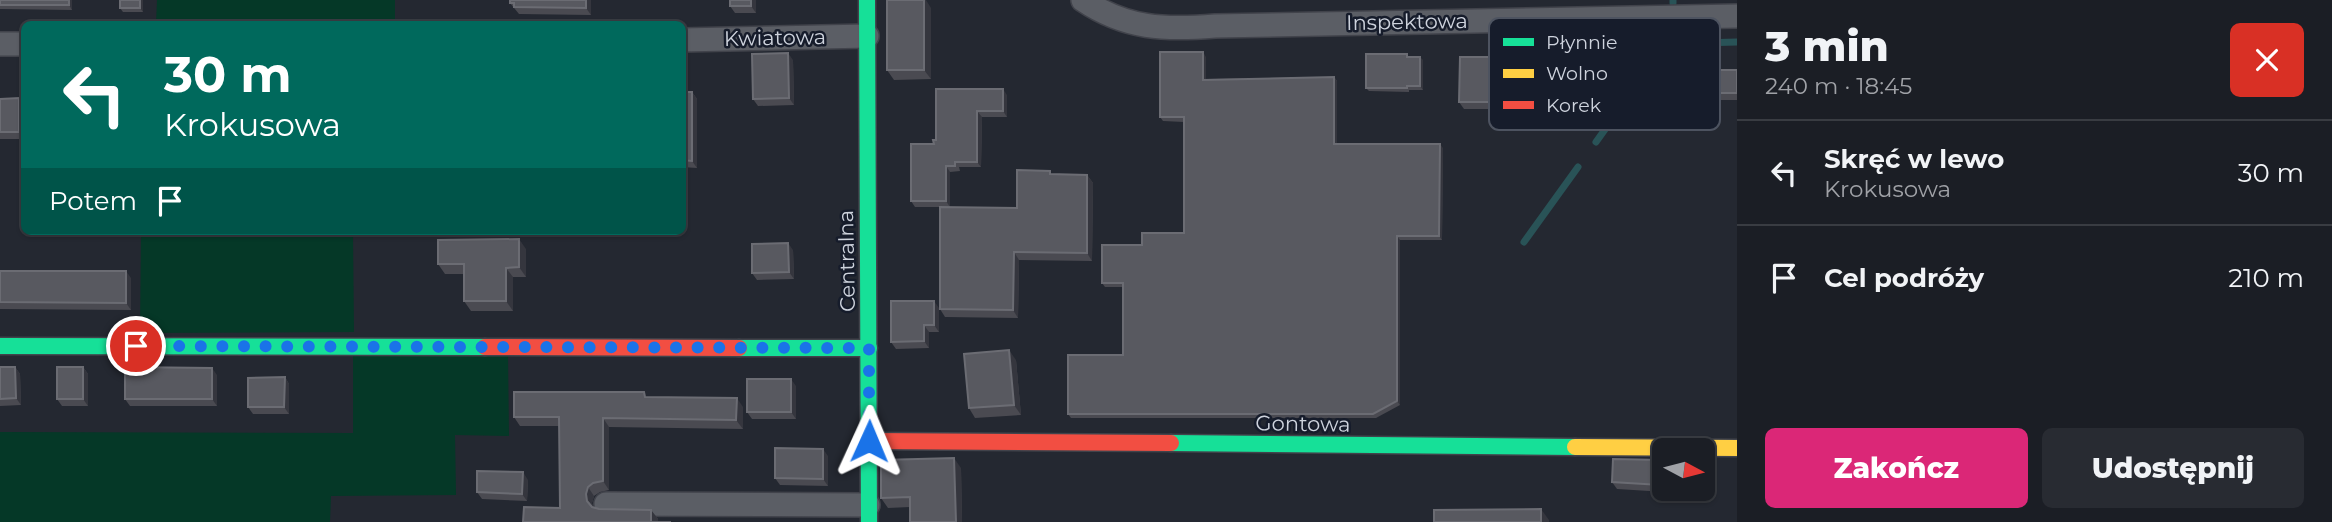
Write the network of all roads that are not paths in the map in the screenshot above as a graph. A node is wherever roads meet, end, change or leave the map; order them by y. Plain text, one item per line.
1 (867, 0) edge
2 (1083, 0) edge
3 (1737, 16) edge
4 (1635, 18) edge
5 (1489, 21) edge
6 (867, 36) junction
7 (686, 40) edge
8 (0, 44) edge
9 (21, 44) edge
10 (0, 346) edge
11 (869, 348) junction
12 (869, 441) junction
13 (1737, 449) edge
14 (606, 504) dead end
15 (868, 513) edge

1 - 6 street, Centralna
2 - 5 street, Inspektowa
3 - 4 street, Inspektowa
6 - 7 street, Kwiatowa
6 - 11 street, Centralna
8 - 9 street
10 - 11 street
11 - 12 street, Centralna
12 - 13 street, Gontowa
12 - 15 street, Centralna
14 - 15 street

